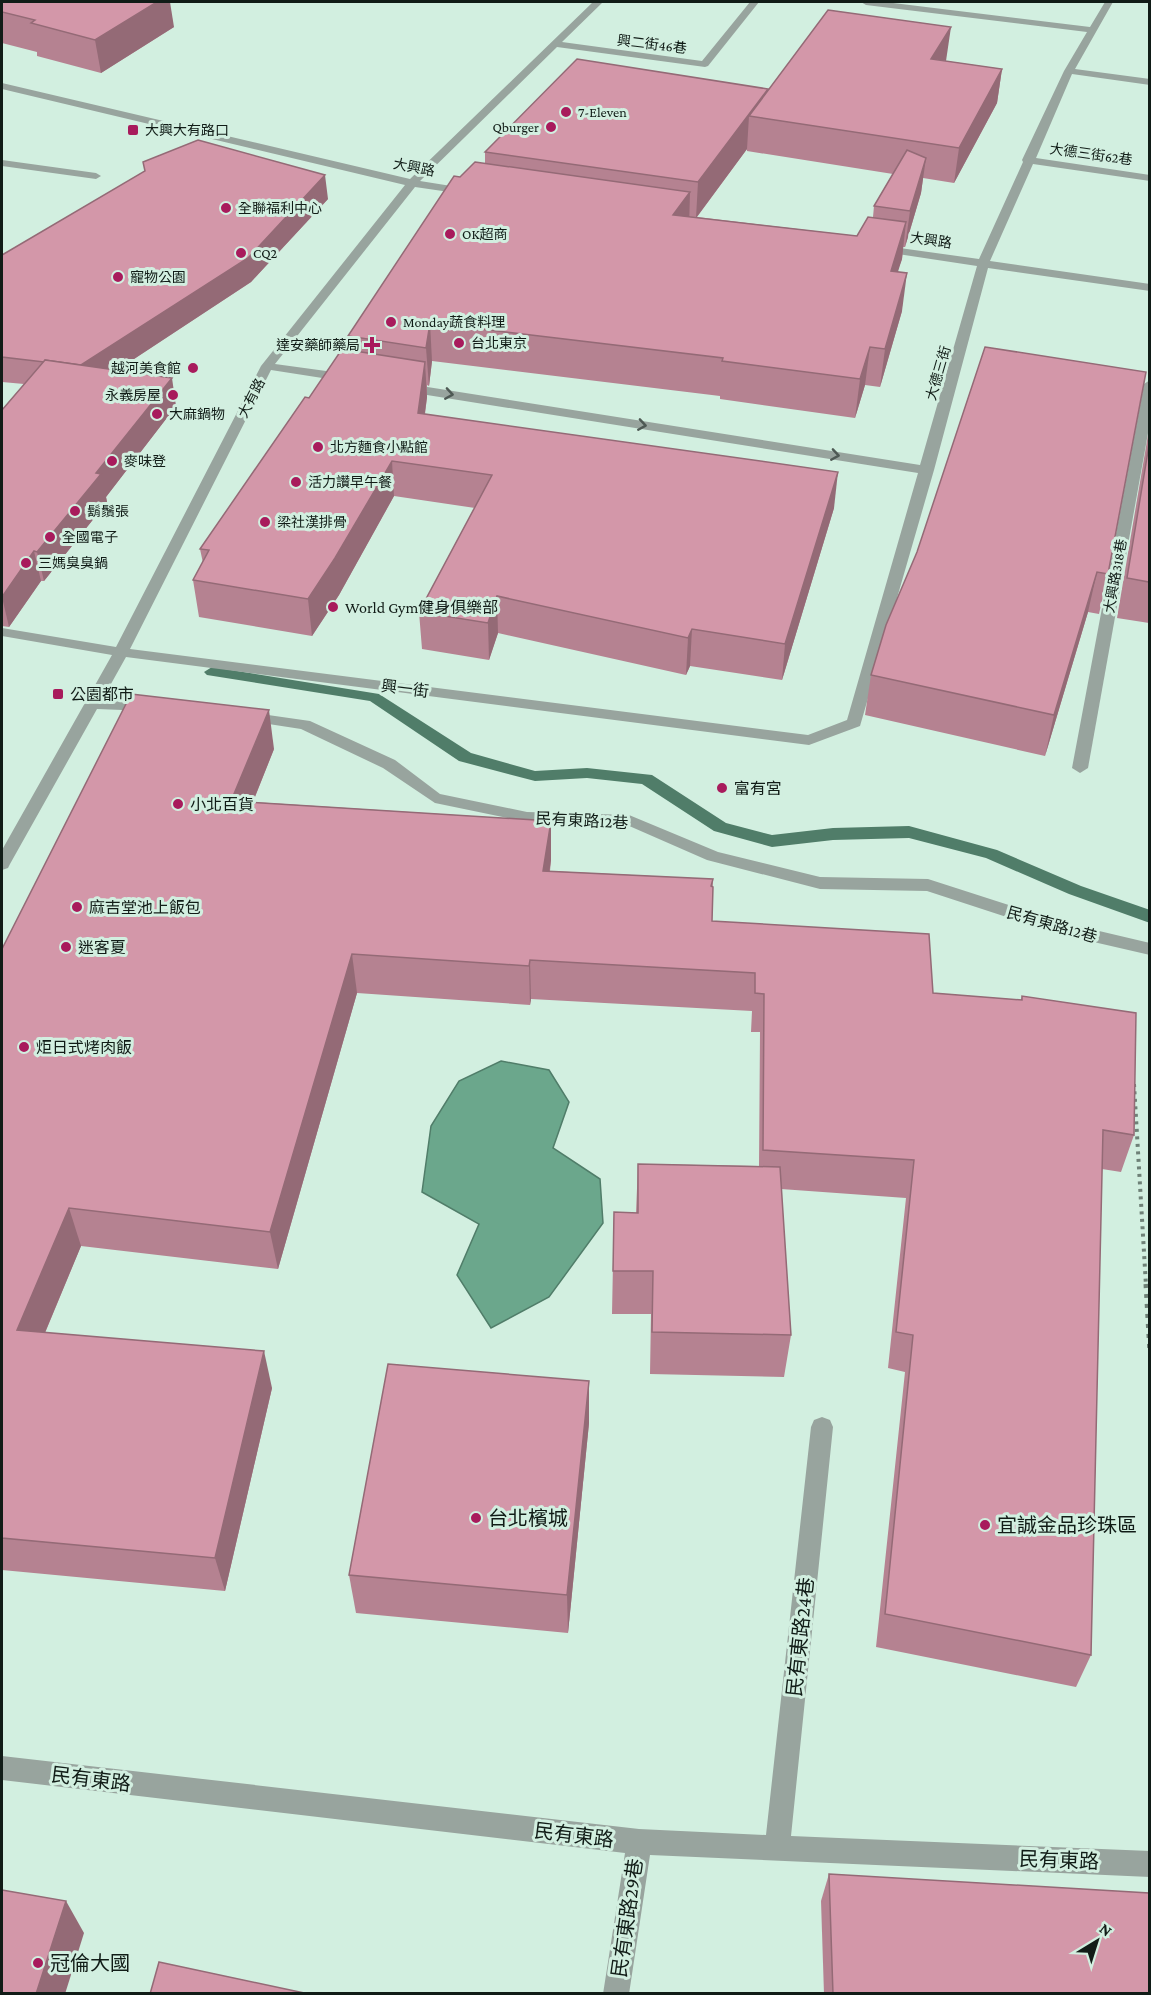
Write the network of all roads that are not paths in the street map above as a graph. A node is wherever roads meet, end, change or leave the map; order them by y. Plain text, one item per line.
1 (598, 2) edge
2 (754, 2) edge
3 (866, 2) edge
4 (1109, 2) edge
5 (1093, 30) junction
6 (553, 44) junction
7 (1069, 70) junction
8 (1149, 82) edge
9 (2, 86) edge
10 (1027, 160) junction
11 (2, 163) edge
12 (96, 176) dead end
13 (1149, 178) edge
14 (411, 183) junction
15 (488, 194) edge
16 (866, 246) edge
17 (984, 262) junction
18 (1149, 288) edge
19 (267, 366) junction
20 (367, 381) edge
21 (1149, 384) edge
22 (391, 385) edge
23 (927, 470) junction
24 (2, 632) edge
25 (121, 651) junction
26 (90, 704) junction
27 (164, 706) edge
28 (234, 716) edge
29 (809, 740) joint
30 (1080, 768) dead end
31 (2, 864) edge
32 (1149, 949) edge
33 (822, 1427) dead end
34 (2, 1768) edge
35 (639, 1842) junction
36 (777, 1847) junction
37 (1149, 1864) edge
38 (616, 1994) edge

1 - 6 street, 大有路
2 - 6 street, 興二街46巷
3 - 5 street
4 - 5 street, 大德三街
5 - 7 street, 大德三街
6 - 14 street, 大有路
7 - 8 street
7 - 10 street, 大德三街
9 - 14 street, 大興路
10 - 13 street, 大德三街62巷
10 - 17 street, 大德三街
11 - 12 street
14 - 15 street, 大興路
14 - 19 street, 大有路
16 - 17 street, 大興路
17 - 18 street, 大興路
17 - 23 street, 大德三街
19 - 20 street
19 - 25 street, 大有路
21 - 30 street, 大興路318巷
22 -> 23 street
23 - 29 street, 大德三街
24 - 25 street, 興一街
25 - 26 street, 大有路
25 - 29 street, 興一街
26 - 27 street
26 - 31 street, 大有路
28 - 32 street, 民有東路12巷
33 - 36 street, 民有東路24巷
34 - 35 street, 民有東路
35 - 36 street, 民有東路
35 - 38 street, 民有東路29巷
36 - 37 street, 民有東路

